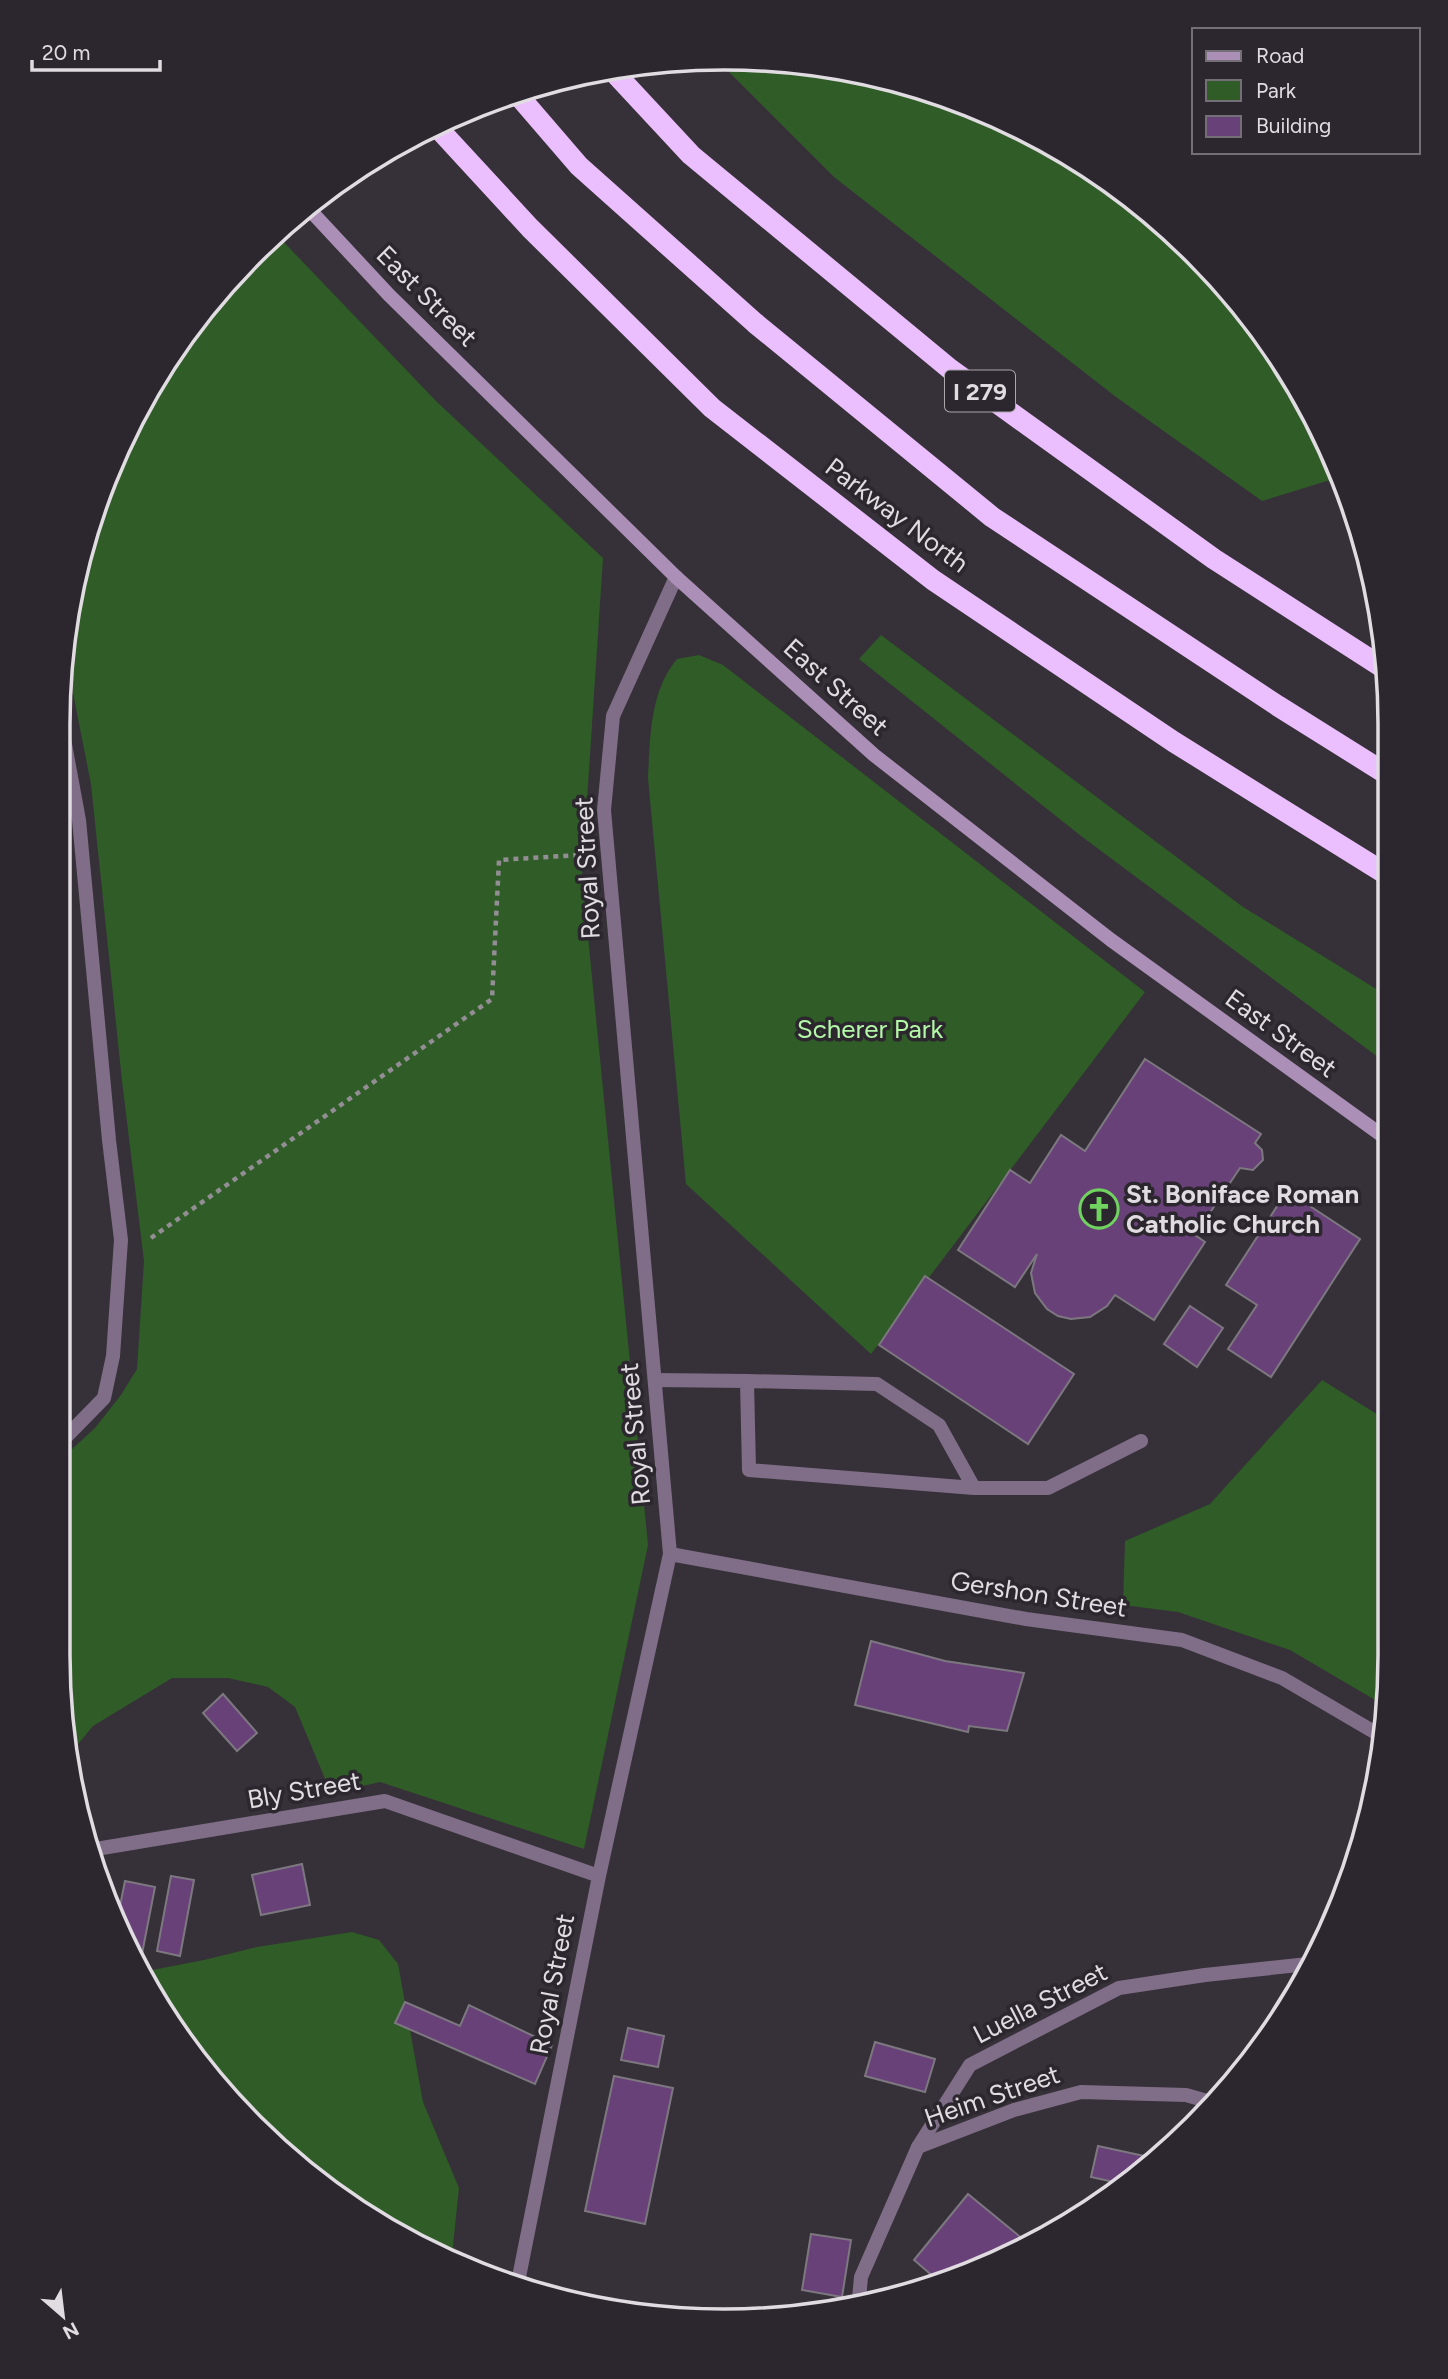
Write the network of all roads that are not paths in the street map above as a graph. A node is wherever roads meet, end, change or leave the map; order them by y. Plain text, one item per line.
1 (620, 79) edge
2 (524, 102) edge
3 (443, 134) edge
4 (314, 215) edge
5 (677, 577) junction
6 (1375, 661) edge
7 (1378, 769) edge
8 (70, 771) edge
9 (1378, 870) edge
10 (1378, 1133) edge
11 (655, 1380) junction
12 (747, 1381) junction
13 (70, 1433) edge
14 (1141, 1441) dead end
15 (974, 1488) junction
16 (670, 1554) junction
17 (1373, 1731) edge
18 (100, 1848) edge
19 (599, 1876) junction
20 (1299, 1965) edge
21 (1203, 2100) edge
22 (918, 2147) junction
23 (519, 2276) edge
24 (859, 2294) edge

1 - 6 highway, I 279
2 - 7 highway
3 - 9 highway, Parkway North
4 - 5 main road, East Street
5 - 10 main road, East Street
5 - 11 street, Royal Street
8 - 13 street
11 - 12 street
11 - 16 street, Royal Street
12 - 15 street
12 - 15 street
14 - 15 street
16 - 17 street, Gershon Street
16 - 19 street, Royal Street
18 - 19 street, Bly Street
19 - 23 street, Royal Street
20 - 22 street, Luella Street
21 - 22 street, Heim Street
22 - 24 street, Luella Street

